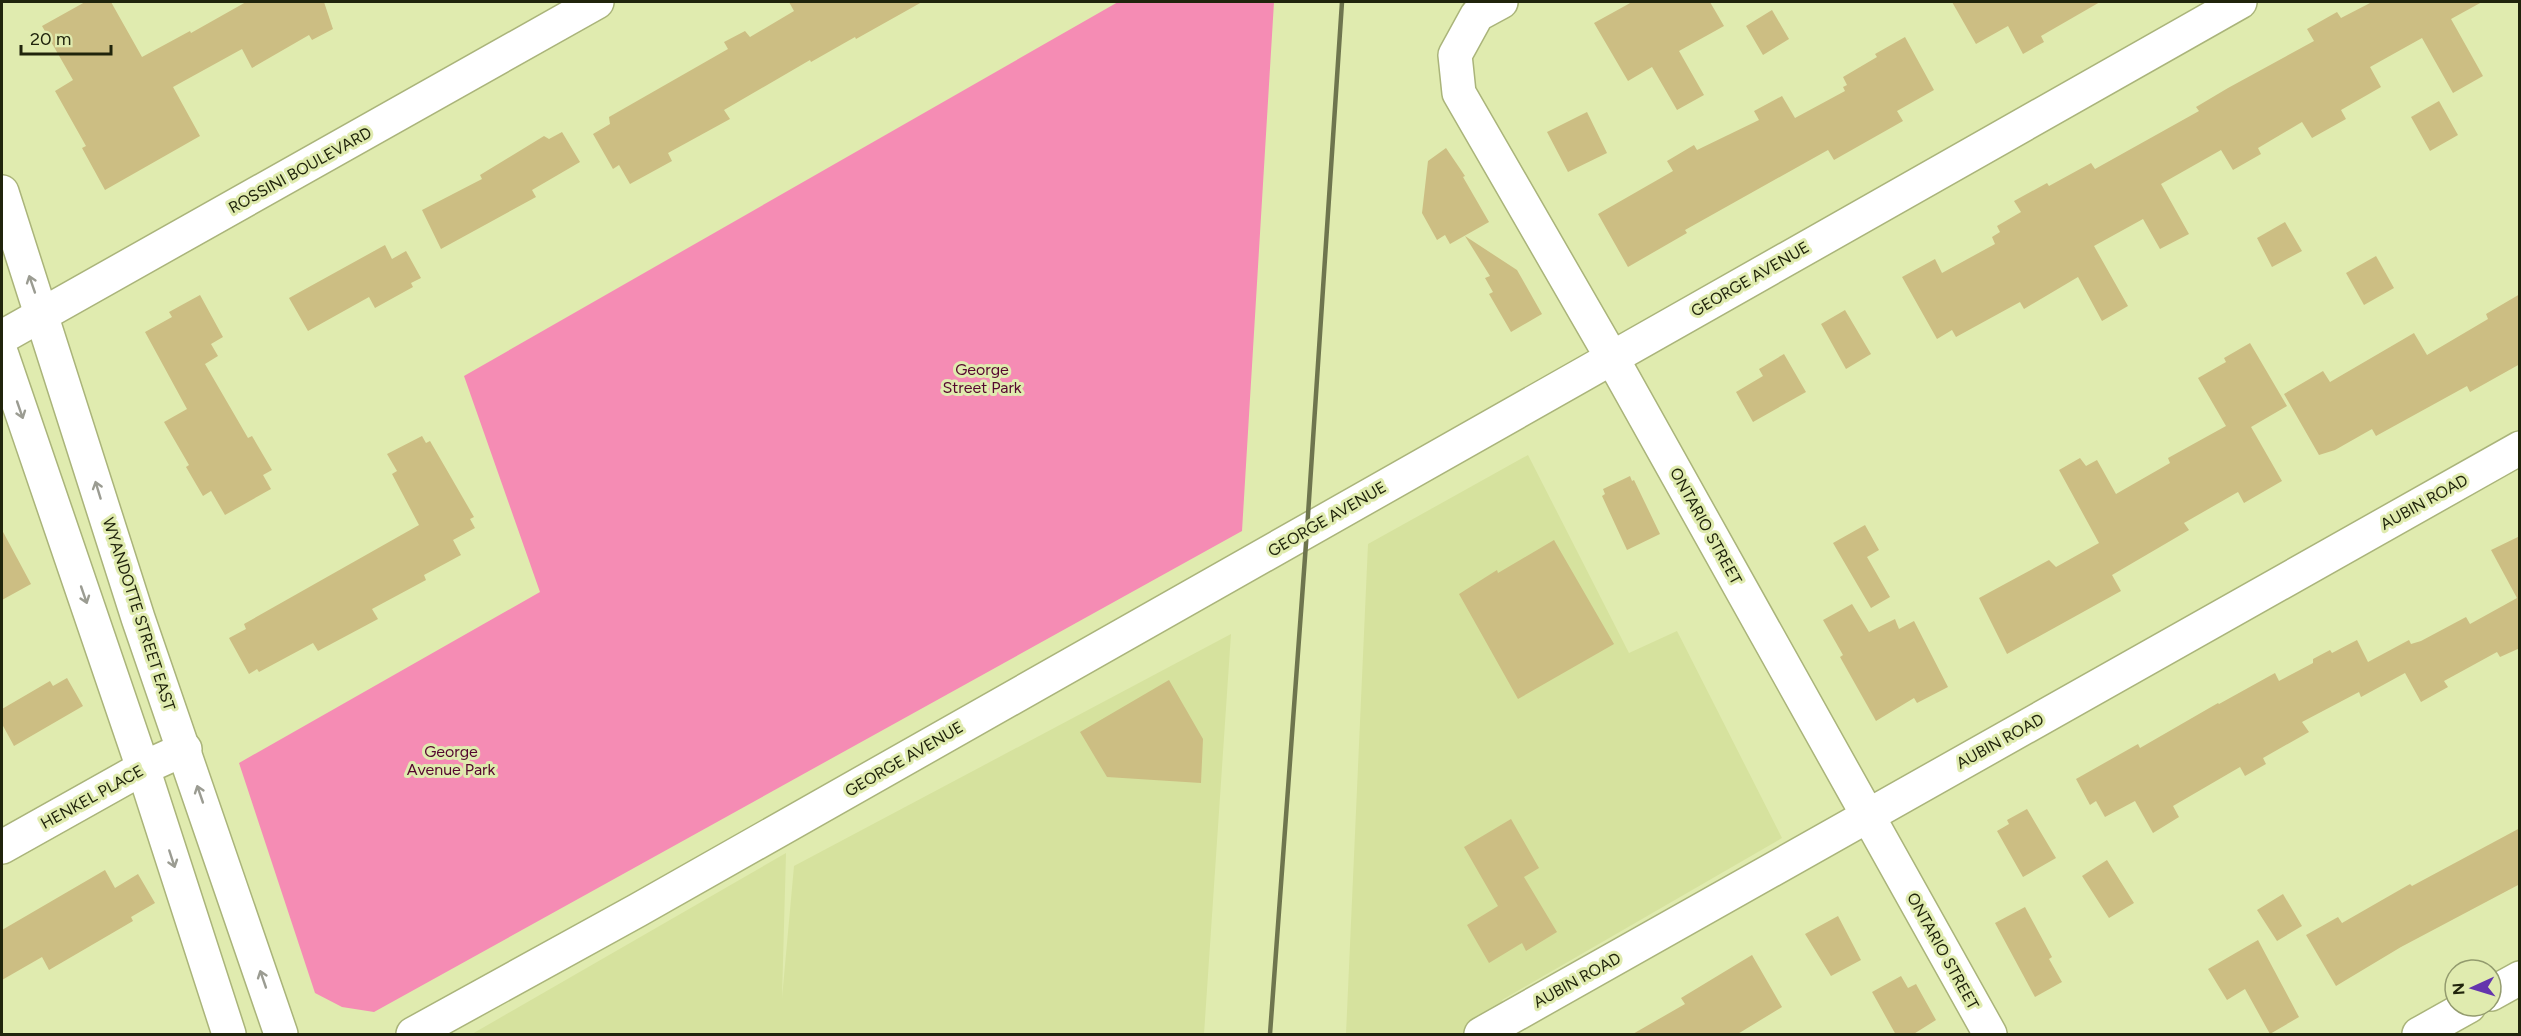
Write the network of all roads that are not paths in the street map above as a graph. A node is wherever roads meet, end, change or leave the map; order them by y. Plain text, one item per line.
1 (597, 2) edge
2 (2240, 2) edge
3 (1489, 8) edge
4 (2, 192) edge
5 (43, 315) junction
6 (2, 336) edge
7 (2, 355) edge
8 (1612, 358) junction
9 (2520, 448) edge
10 (184, 749) junction
11 (143, 768) junction
12 (1868, 816) junction
13 (2, 847) edge
14 (2520, 978) edge
15 (2503, 987) edge
16 (2448, 1018) edge
17 (229, 1035) edge
18 (282, 1035) edge
19 (414, 1035) edge
20 (1481, 1035) edge
21 (1989, 1035) edge
22 (2419, 1035) edge

1 - 5 street, ROSSINI BOULEVARD
2 - 8 street, GEORGE AVENUE
3 - 8 street, ONTARIO STREET
5 -> 4 street, WYANDOTTE STREET EAST
5 - 6 street, ROSSINI BOULEVARD
10 -> 5 street, WYANDOTTE STREET EAST
7 -> 11 street
8 - 12 street, ONTARIO STREET
8 - 19 street, GEORGE AVENUE
9 - 12 street, AUBIN ROAD
10 - 11 street, HENKEL PLACE
18 -> 10 street, WYANDOTTE STREET EAST
11 - 13 street, HENKEL PLACE
11 -> 17 street
12 - 20 street, AUBIN ROAD
12 - 21 street, ONTARIO STREET
14 - 15 street
16 - 22 street

